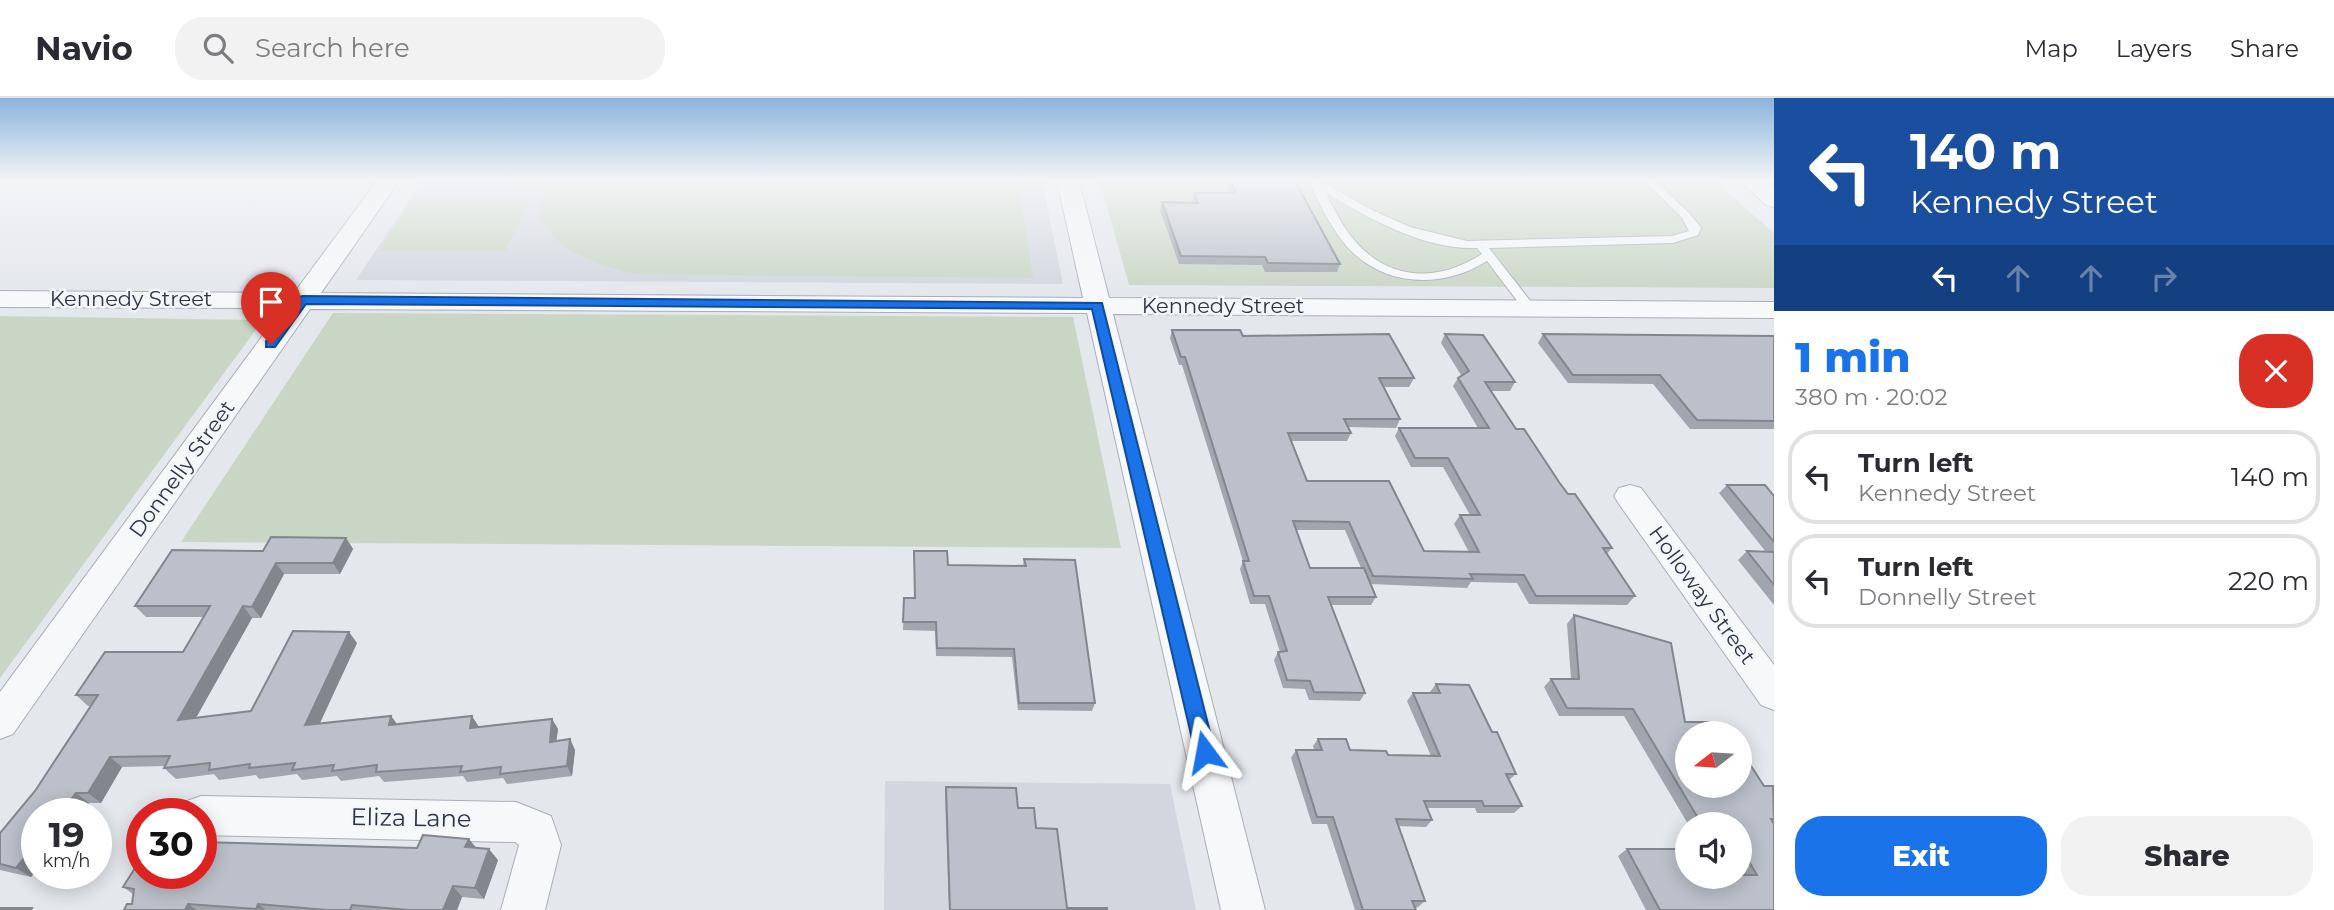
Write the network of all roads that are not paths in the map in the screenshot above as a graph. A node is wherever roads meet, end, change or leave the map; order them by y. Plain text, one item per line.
1 (361, 219) edge
2 (1077, 219) edge
3 (1337, 219) edge
4 (1383, 219) edge
5 (1688, 219) edge
6 (1486, 250) junction
7 (0, 299) edge
8 (303, 300) junction
9 (1098, 306) junction
10 (1529, 307) junction
11 (1774, 310) edge
12 (1630, 496) dead end
13 (1774, 694) edge
14 (0, 722) edge
15 (217, 815) edge
16 (523, 910) edge
17 (1243, 910) edge

1 - 8 street, Donnelly Street
2 - 9 street
3 - 6 lane
4 - 6 lane
5 - 6 lane
6 - 10 lane
7 - 8 street, Kennedy Street
8 - 9 street, Kennedy Street
8 - 14 street, Donnelly Street
9 - 10 street, Kennedy Street
9 - 17 street
10 - 11 street, Kennedy Street
12 - 13 street, Holloway Street
15 - 16 street, Eliza Lane

